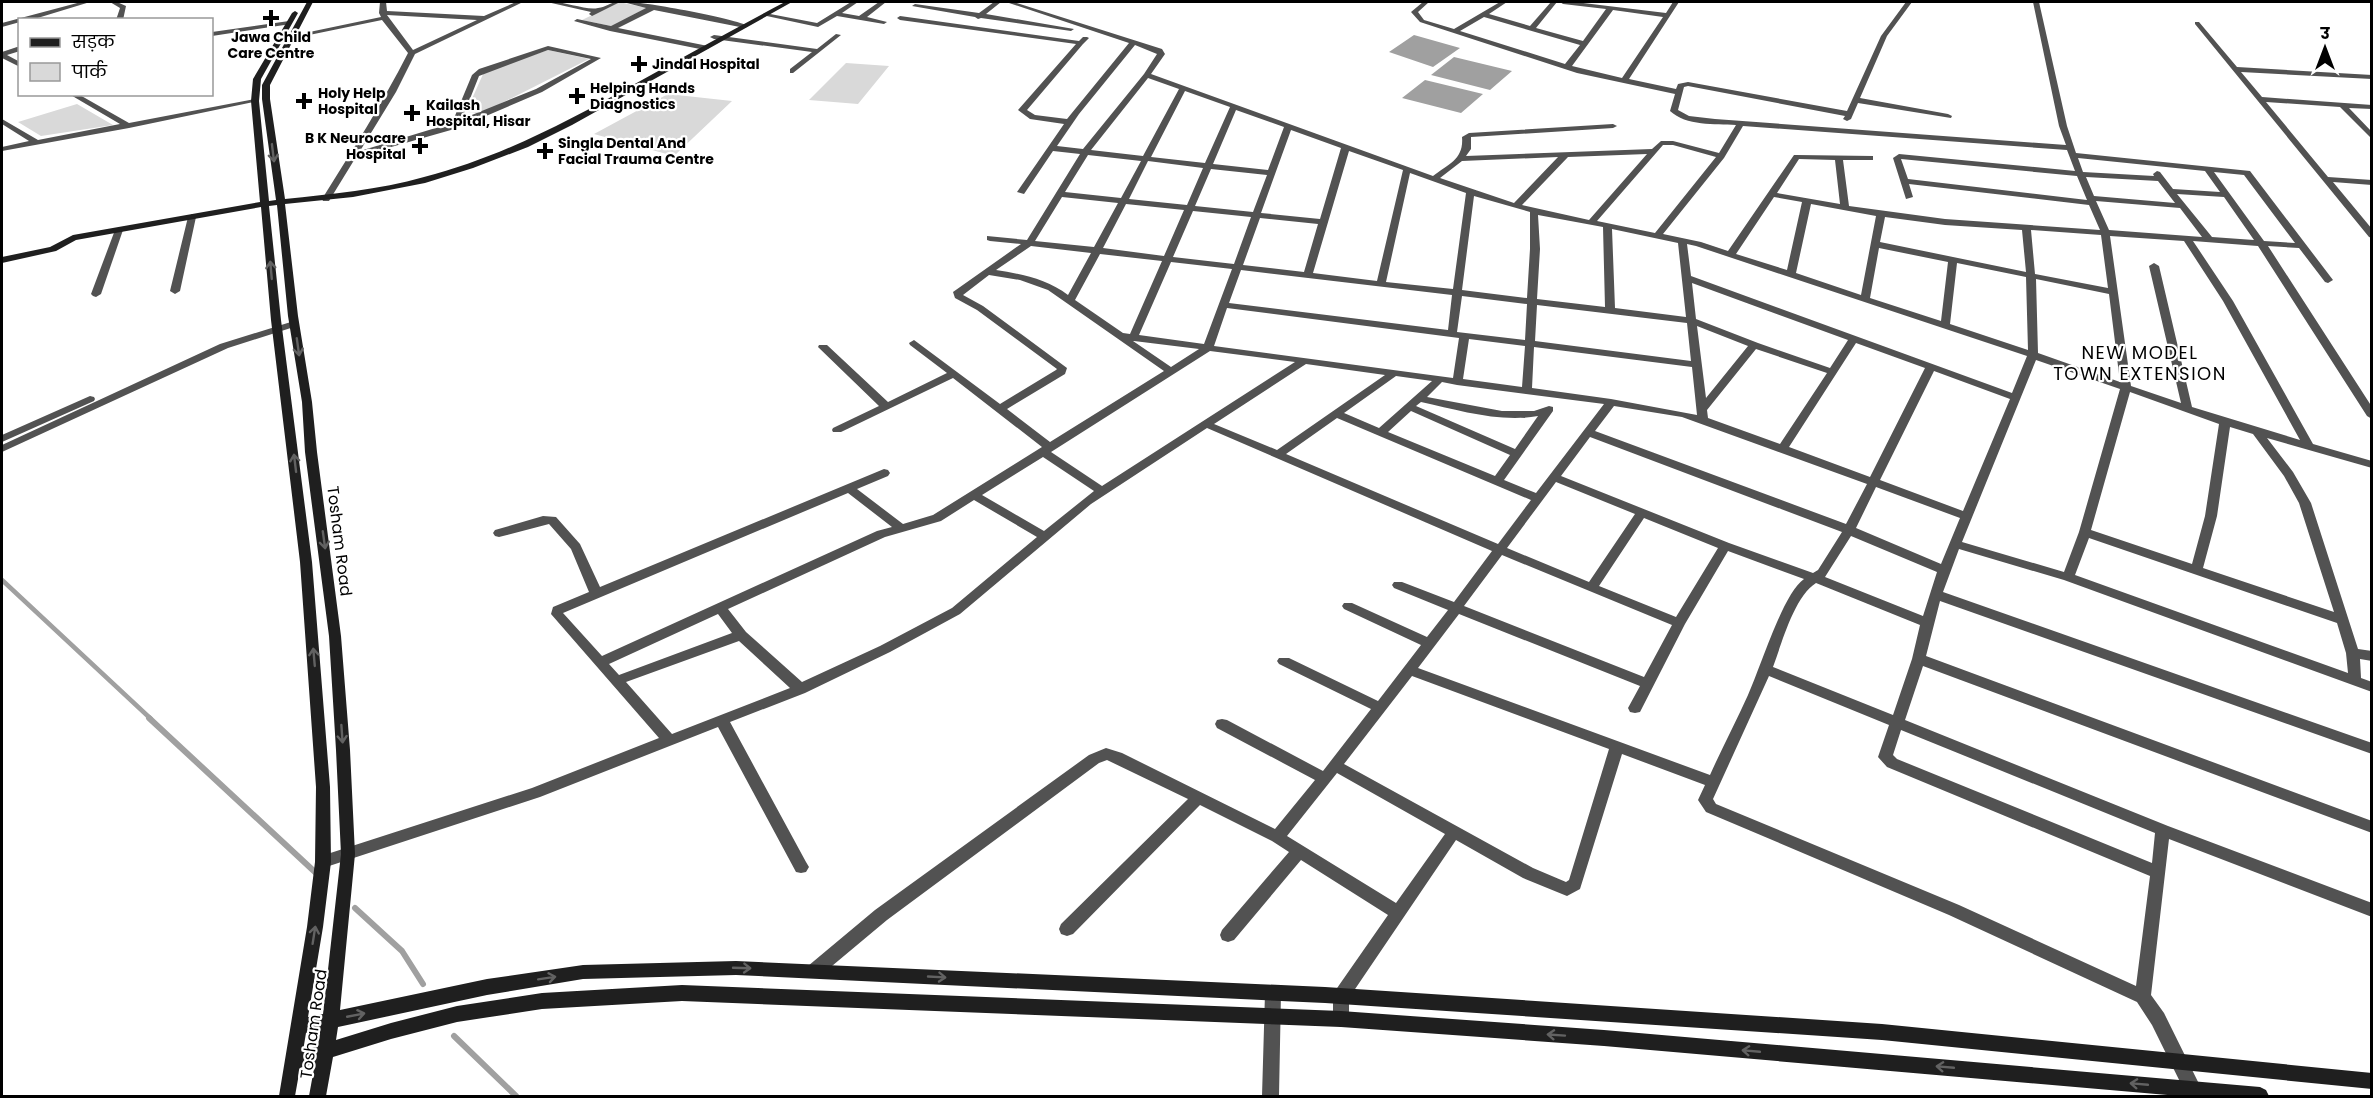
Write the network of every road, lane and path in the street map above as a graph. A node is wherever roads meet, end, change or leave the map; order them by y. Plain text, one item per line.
1 (87, 2) edge
2 (113, 2) edge
3 (301, 2) edge
4 (310, 2) edge
5 (383, 2) edge
6 (501, 2) edge
7 (519, 2) edge
8 (550, 2) edge
9 (617, 2) edge
10 (626, 2) edge
11 (778, 2) edge
12 (789, 2) edge
13 (855, 2) edge
14 (884, 2) edge
15 (998, 2) edge
16 (1009, 2) edge
17 (1426, 2) edge
18 (1504, 2) edge
19 (1554, 2) edge
20 (1563, 2) edge
21 (1637, 2) edge
22 (1676, 2) edge
23 (1909, 2) edge
24 (2036, 2) edge
25 (918, 4) edge
26 (654, 7) junction
27 (1611, 8) junction
28 (597, 11) junction
29 (1637, 11) junction
30 (835, 14) junction
31 (1483, 14) junction
32 (383, 15) junction
33 (765, 15) junction
34 (1667, 15) junction
35 (981, 16) junction
36 (28, 18) edge
37 (120, 18) edge
38 (484, 18) junction
39 (861, 18) junction
40 (18, 21) edge
41 (884, 22) dead end
42 (290, 23) junction
43 (2197, 23) dead end
44 (2, 25) edge
45 (741, 25) junction
46 (966, 27) junction
47 (610, 28) junction
48 (1531, 29) junction
49 (1091, 31) junction
50 (1455, 31) junction
51 (213, 34) edge
52 (838, 36) dead end
53 (714, 37) junction
54 (286, 38) junction
55 (723, 38) junction
56 (1081, 43) junction
57 (1132, 43) junction
58 (1584, 44) junction
59 (696, 46) junction
60 (705, 48) junction
61 (18, 50) edge
62 (818, 51) junction
63 (412, 53) junction
64 (2, 55) edge
65 (18, 64) edge
66 (1567, 67) junction
67 (2234, 69) junction
68 (793, 71) dead end
69 (1147, 75) junction
70 (2372, 77) edge
71 (1624, 81) junction
72 (1183, 89) junction
73 (1678, 92) junction
74 (76, 96) edge
75 (2258, 99) junction
76 (1856, 100) junction
77 (255, 101) junction
78 (2342, 105) junction
79 (1234, 106) junction
80 (2372, 107) edge
81 (1849, 114) junction
82 (1948, 116) dead end
83 (2, 121) edge
84 (1069, 122) junction
85 (1741, 123) junction
86 (1289, 125) junction
87 (129, 126) junction
88 (455, 126) junction
89 (1613, 126) dead end
90 (1842, 130) junction
91 (2372, 137) edge
92 (37, 143) junction
93 (1346, 146) junction
94 (1051, 148) junction
95 (2, 149) edge
96 (1652, 151) junction
97 (1086, 152) junction
98 (2073, 152) junction
99 (1565, 155) junction
100 (351, 156) junction
101 (1721, 156) junction
102 (1839, 157) junction
103 (1870, 158) dead end
104 (1146, 159) junction
105 (1460, 159) junction
106 (2150, 163) junction
107 (1209, 166) junction
108 (2206, 168) junction
109 (1407, 169) junction
110 (1272, 173) junction
111 (2081, 174) junction
112 (1434, 179) junction
113 (2161, 179) junction
114 (2325, 179) junction
115 (1904, 181) junction
116 (2372, 183) edge
117 (381, 185) junction
118 (2171, 191) junction
119 (1021, 192) dead end
120 (1470, 192) junction
121 (1059, 194) junction
122 (1771, 194) junction
123 (327, 195) junction
124 (2226, 195) junction
125 (1910, 197) dead end
126 (2093, 200) junction
127 (1124, 201) junction
128 (1807, 201) junction
129 (279, 202) junction
130 (266, 204) junction
131 (1516, 206) junction
132 (2184, 206) junction
133 (1845, 208) junction
134 (1190, 209) junction
135 (1534, 211) junction
136 (1881, 214) junction
137 (1256, 215) junction
138 (192, 217) junction
139 (1323, 222) junction
140 (1592, 222) junction
141 (1607, 225) junction
142 (2026, 226) junction
143 (119, 230) junction
144 (2105, 231) junction
145 (1659, 234) junction
146 (2371, 235) edge
147 (2186, 237) junction
148 (990, 238) dead end
149 (2209, 239) junction
150 (1682, 240) junction
151 (1029, 243) junction
152 (2261, 243) junction
153 (1875, 244) junction
154 (2304, 246) junction
155 (1098, 251) junction
156 (1731, 254) junction
157 (1167, 259) junction
158 (2, 260) edge
159 (1953, 261) junction
160 (2154, 266) dead end
161 (1237, 268) junction
162 (987, 272) junction
163 (1791, 274) junction
164 (1307, 276) junction
165 (2031, 276) junction
166 (1686, 277) junction
167 (2328, 280) dead end
168 (1381, 285) junction
169 (175, 291) dead end
170 (1457, 292) junction
171 (2112, 292) junction
172 (96, 294) dead end
173 (1865, 300) junction
174 (1070, 301) junction
175 (1532, 301) junction
176 (1223, 305) junction
177 (1610, 310) junction
178 (294, 320) junction
179 (1690, 320) junction
180 (277, 324) junction
181 (1945, 326) junction
182 (1452, 335) junction
183 (1121, 336) junction
184 (1464, 336) junction
185 (1133, 338) junction
186 (1854, 339) junction
187 (914, 343) dead end
188 (1530, 345) junction
189 (1754, 345) junction
190 (823, 347) dead end
191 (1208, 348) junction
192 (2033, 355) junction
193 (1304, 361) junction
194 (1697, 365) junction
195 (1931, 367) junction
196 (1170, 370) junction
197 (1833, 372) junction
198 (1394, 373) junction
199 (954, 374) junction
200 (1440, 379) junction
201 (1457, 382) junction
202 (2126, 388) junction
203 (1527, 391) junction
204 (1557, 395) junction
205 (2014, 397) junction
206 (1419, 398) junction
207 (1611, 402) junction
208 (886, 406) junction
209 (1410, 407) junction
210 (2187, 408) junction
211 (1000, 409) junction
212 (1548, 411) junction
213 (1336, 414) junction
214 (1703, 415) junction
215 (2372, 416) edge
216 (2225, 422) junction
217 (1206, 424) junction
218 (837, 430) dead end
219 (1381, 432) junction
220 (1588, 432) junction
221 (2258, 432) junction
222 (2, 439) edge
223 (1783, 448) junction
224 (2310, 448) junction
225 (2, 449) edge
226 (1046, 449) junction
227 (1516, 454) junction
228 (1278, 455) junction
229 (2372, 465) edge
230 (884, 473) dead end
231 (1553, 477) junction
232 (1497, 481) junction
233 (1874, 481) junction
234 (849, 488) junction
235 (1102, 491) junction
236 (974, 495) junction
237 (1537, 498) junction
238 (1642, 512) junction
239 (1966, 516) junction
240 (902, 528) junction
241 (1849, 530) junction
242 (2085, 532) junction
243 (499, 533) dead end
244 (1044, 536) junction
245 (1956, 544) junction
246 (1725, 546) junction
247 (1500, 550) junction
248 (1944, 570) junction
249 (2196, 570) junction
250 (2068, 577) junction
251 (1815, 578) junction
252 (1398, 585) dead end
253 (1592, 586) junction
254 (596, 593) junction
255 (1937, 595) junction
256 (1348, 606) dead end
257 (720, 608) junction
258 (1456, 608) junction
259 (2342, 620) junction
260 (1679, 623) junction
261 (1927, 623) junction
262 (741, 635) junction
263 (1430, 644) junction
264 (2353, 653) junction
265 (2372, 657) edge
266 (1919, 659) junction
267 (1284, 661) dead end
268 (602, 662) junction
269 (1765, 669) junction
270 (1409, 670) junction
271 (618, 680) junction
272 (2355, 682) junction
273 (1648, 684) junction
274 (2372, 687) edge
275 (800, 689) junction
276 (1381, 708) junction
277 (1635, 708) dead end
278 (721, 719) junction
279 (1898, 721) junction
280 (1222, 724) dead end
281 (669, 740) junction
282 (1617, 747) junction
283 (2372, 749) edge
284 (1336, 766) junction
285 (1326, 779) junction
286 (1713, 782) junction
287 (1198, 798) junction
288 (2372, 828) edge
289 (2163, 830) junction
290 (1454, 832) junction
291 (1277, 837) junction
292 (1299, 851) junction
293 (348, 854) junction
294 (323, 862) junction
295 (801, 867) dead end
296 (2158, 872) junction
297 (2372, 910) edge
298 (1398, 913) junction
299 (1067, 929) dead end
300 (1228, 935) dead end
301 (814, 971) junction
302 (1273, 993) junction
303 (1341, 996) junction
304 (2143, 997) junction
305 (1272, 1017) junction
306 (1341, 1019) junction
307 (331, 1020) junction
308 (299, 1026) junction
309 (326, 1052) junction
310 (293, 1062) junction
311 (2178, 1062) junction
312 (2372, 1081) edge
313 (2194, 1093) edge
314 (288, 1096) edge
315 (318, 1096) edge
316 (1270, 1096) edge
317 (2260, 1096) edge

1 - 36 street
2 - 37 street
3 - 42 main road, Tosham Road
4 - 54 main road, Tosham Road
5 - 32 street
6 - 7 street
7 - 38 street
8 - 28 street
9 - 28 street
10 - 26 street
11 - 45 main road
12 - 33 main road
13 - 30 street
14 - 39 street
15 - 35 street
16 - 49 street
17 - 50 street
18 - 31 street
19 - 48 street
20 - 27 street
21 - 29 street
22 - 34 street
23 - 76 street
24 - 98 street
25 - 35 street
25 - 46 street
26 - 45 street
26 - 47 street
27 - 29 street
27 - 58 street
28 - 47 street
29 - 34 street
30 - 33 street
30 - 39 street
31 - 48 street
31 - 50 street
32 - 38 street
32 - 54 street
32 - 63 street
33 - 45 main road
34 - 71 street
35 - 46 street
35 - 49 street
38 - 63 street
39 - 41 street
40 - 44 street
42 - 51 street
42 - 54 main road, Tosham Road
43 - 67 street
45 - 53 main road
45 - 55 main road
46 - 56 street
47 - 59 street
48 - 58 street
49 - 56 street
49 - 57 street
50 - 66 street
52 - 62 street
53 - 55 street
53 - 59 main road
54 - 77 main road, Tosham Road
54 -> 129 main road, Tosham Road
55 - 60 main road
55 - 62 street
56 - 84 street
57 - 69 street
57 - 84 street
58 - 66 street
59 - 60 street
59 - 117 main road
60 - 117 main road
61 - 64 street
62 - 68 street
63 - 100 street
64 - 65 street
66 - 71 street
67 - 70 street
67 - 75 street
69 - 72 street
69 - 97 street
71 - 73 street
72 - 79 street
72 - 104 street
73 - 81 street
73 - 85 street
74 - 87 street
75 - 78 street
75 - 114 street
76 - 81 street
76 - 82 street
77 - 87 street
77 - 130 main road, Tosham Road
78 - 80 street
78 - 91 street
79 - 86 street
79 - 107 street
81 - 90 street
83 - 92 street
84 - 94 street
85 - 90 street
85 - 101 street
86 - 93 street
86 - 110 street
87 - 92 street
88 - 88 street
88 - 100 street
89 - 105 street
90 - 98 street
92 - 95 street
93 - 109 street
93 - 139 street
94 - 97 street
94 - 119 street
96 - 99 street
96 - 101 street
96 - 140 street
97 - 104 street
97 - 121 street
98 - 106 street
98 - 111 street
99 - 105 street
99 - 131 street
100 - 123 street
101 - 145 street
102 - 103 street
102 - 122 street
102 - 133 street
104 - 107 street
104 - 127 street
105 - 112 street
106 - 108 street
106 - 113 street
107 - 110 street
107 - 134 street
108 - 124 street
108 - 154 street
109 - 112 street
109 - 168 street
110 - 137 street
111 - 113 street
111 - 115 street
111 - 126 street
112 - 120 street
113 - 118 street
114 - 116 street
114 - 146 street
115 - 125 street
115 - 126 street
117 - 123 main road
118 - 124 street
118 - 132 street
120 - 131 street
120 - 170 street
121 - 127 street
121 - 151 street
122 - 128 street
122 - 156 street
123 - 129 main road
124 - 152 street
126 - 132 street
126 - 144 street
127 - 134 street
127 - 155 street
128 - 133 street
128 - 163 street
129 - 130 main road
129 - 178 main road, Tosham Road
130 - 138 main road
180 -> 130 main road, Tosham Road
131 - 135 street
132 - 149 street
133 - 136 street
134 - 137 street
134 - 157 street
135 - 140 street
135 - 175 street
136 - 142 street
136 - 153 street
137 - 139 street
137 - 161 street
138 - 143 main road
138 - 169 street
139 - 164 street
140 - 141 street
141 - 145 street
141 - 177 street
142 - 144 street
142 - 165 street
143 - 158 main road
143 - 172 street
144 - 147 street
144 - 171 street
145 - 150 street
147 - 149 street
147 - 224 street
148 - 151 street
149 - 152 street
150 - 156 street
150 - 166 street
151 - 155 street
151 - 162 street
152 - 154 street
152 - 215 street
153 - 159 street
153 - 173 street
154 - 167 street
155 - 157 street
155 - 174 street
156 - 163 street
157 - 161 street
157 - 185 street
159 - 165 street
159 - 181 street
160 - 210 street
161 - 164 street
161 - 176 street
162 - 174 street
162 - 211 street
163 - 173 street
164 - 168 street
165 - 171 street
165 - 192 street
166 - 179 street
166 - 186 street
168 - 170 street
170 - 175 street
170 - 182 street
171 - 202 street
173 - 181 street
174 - 183 street
175 - 177 street
175 - 188 street
176 - 182 street
176 - 191 street
177 - 179 street
178 - 180 street
178 -> 293 main road, Tosham Road
179 - 189 street
179 - 194 street
180 - 222 street
180 - 225 street
294 -> 180 main road, Tosham Road
181 - 192 street
182 - 184 street
183 - 185 street
183 - 196 street
184 - 188 street
184 - 201 street
185 - 191 street
186 - 195 street
186 - 197 street
187 - 199 street
188 - 194 street
188 - 203 street
189 - 197 street
189 - 214 street
190 - 208 street
191 - 193 street
191 - 196 street
192 - 202 street
192 - 205 street
193 - 198 street
193 - 217 street
194 - 214 street
195 - 205 street
195 - 233 street
196 - 226 street
197 - 223 street
198 - 200 street
198 - 213 street
199 - 208 street
199 - 211 street
200 - 201 street
200 - 206 street
201 - 203 street
202 - 210 street
202 - 242 street
203 - 204 street
204 - 207 street
204 - 212 street
205 - 239 street
206 - 209 street
206 - 212 street
207 - 214 street
207 - 220 street
208 - 218 street
209 - 219 street
209 - 227 street
210 - 216 street
211 - 226 street
212 - 227 street
213 - 219 street
213 - 228 street
214 - 223 street
216 - 221 street
216 - 249 street
217 - 228 street
217 - 235 street
219 - 232 street
220 - 231 street
220 - 241 street
221 - 224 street
221 - 259 street
223 - 233 street
224 - 229 street
226 - 235 street
226 - 236 street
227 - 232 street
228 - 247 street
230 - 234 street
231 - 237 street
231 - 238 street
232 - 237 street
233 - 239 street
233 - 241 street
234 - 240 street
234 - 254 street
235 - 244 street
236 - 240 street
236 - 244 street
237 - 247 street
238 - 246 street
238 - 253 street
239 - 245 street
240 - 257 street
241 - 248 street
241 - 251 street
242 - 249 street
242 - 250 street
243 - 254 street
244 - 275 street
245 - 248 street
245 - 250 street
246 - 251 street
246 - 260 street
247 - 253 street
247 - 258 street
248 - 255 street
249 - 259 street
250 - 272 street
251 - 261 street
251 - 269 street
252 - 258 street
253 - 260 street
254 - 268 street
255 - 261 street
255 - 283 street
256 - 263 street
257 - 262 street
257 - 268 street
258 - 263 street
258 - 273 street
259 - 264 street
260 - 273 street
261 - 266 street
262 - 271 street
262 - 275 street
263 - 270 street
264 - 265 street
264 - 272 street
266 - 279 street
266 - 288 street
267 - 276 street
268 - 271 street
269 - 279 street
269 - 286 street
270 - 276 street
270 - 282 street
271 - 281 street
272 - 274 street
273 - 277 street
275 - 278 street
276 - 284 street
278 - 281 street
278 - 295 street
279 - 289 street
279 - 296 street
280 - 285 street
281 - 293 street
282 - 286 street
282 - 290 street
284 - 285 street
284 - 290 street
285 - 291 street
286 - 304 street
287 - 291 street
287 - 299 street
287 - 301 street
289 - 296 street
289 - 297 street
290 - 298 street
291 - 292 street
292 - 298 street
292 - 300 street
293 - 294 street
293 - 307 main road, Tosham Road
308 -> 294 main road, Tosham Road
296 - 304 street
298 - 303 street
301 -> 302 main road
307 -> 301 main road
302 - 303 main road
302 - 305 street
303 - 306 street
303 - 311 main road
304 - 311 street
305 - 306 main road
305 - 309 main road
305 - 316 street
313 -> 306 main road
307 - 308 main road
307 - 309 main road, Tosham Road
308 - 310 main road, Tosham Road
309 - 310 main road
309 - 315 main road, Tosham Road
310 - 314 main road, Tosham Road
311 - 312 main road
311 - 313 street
313 - 317 main road

